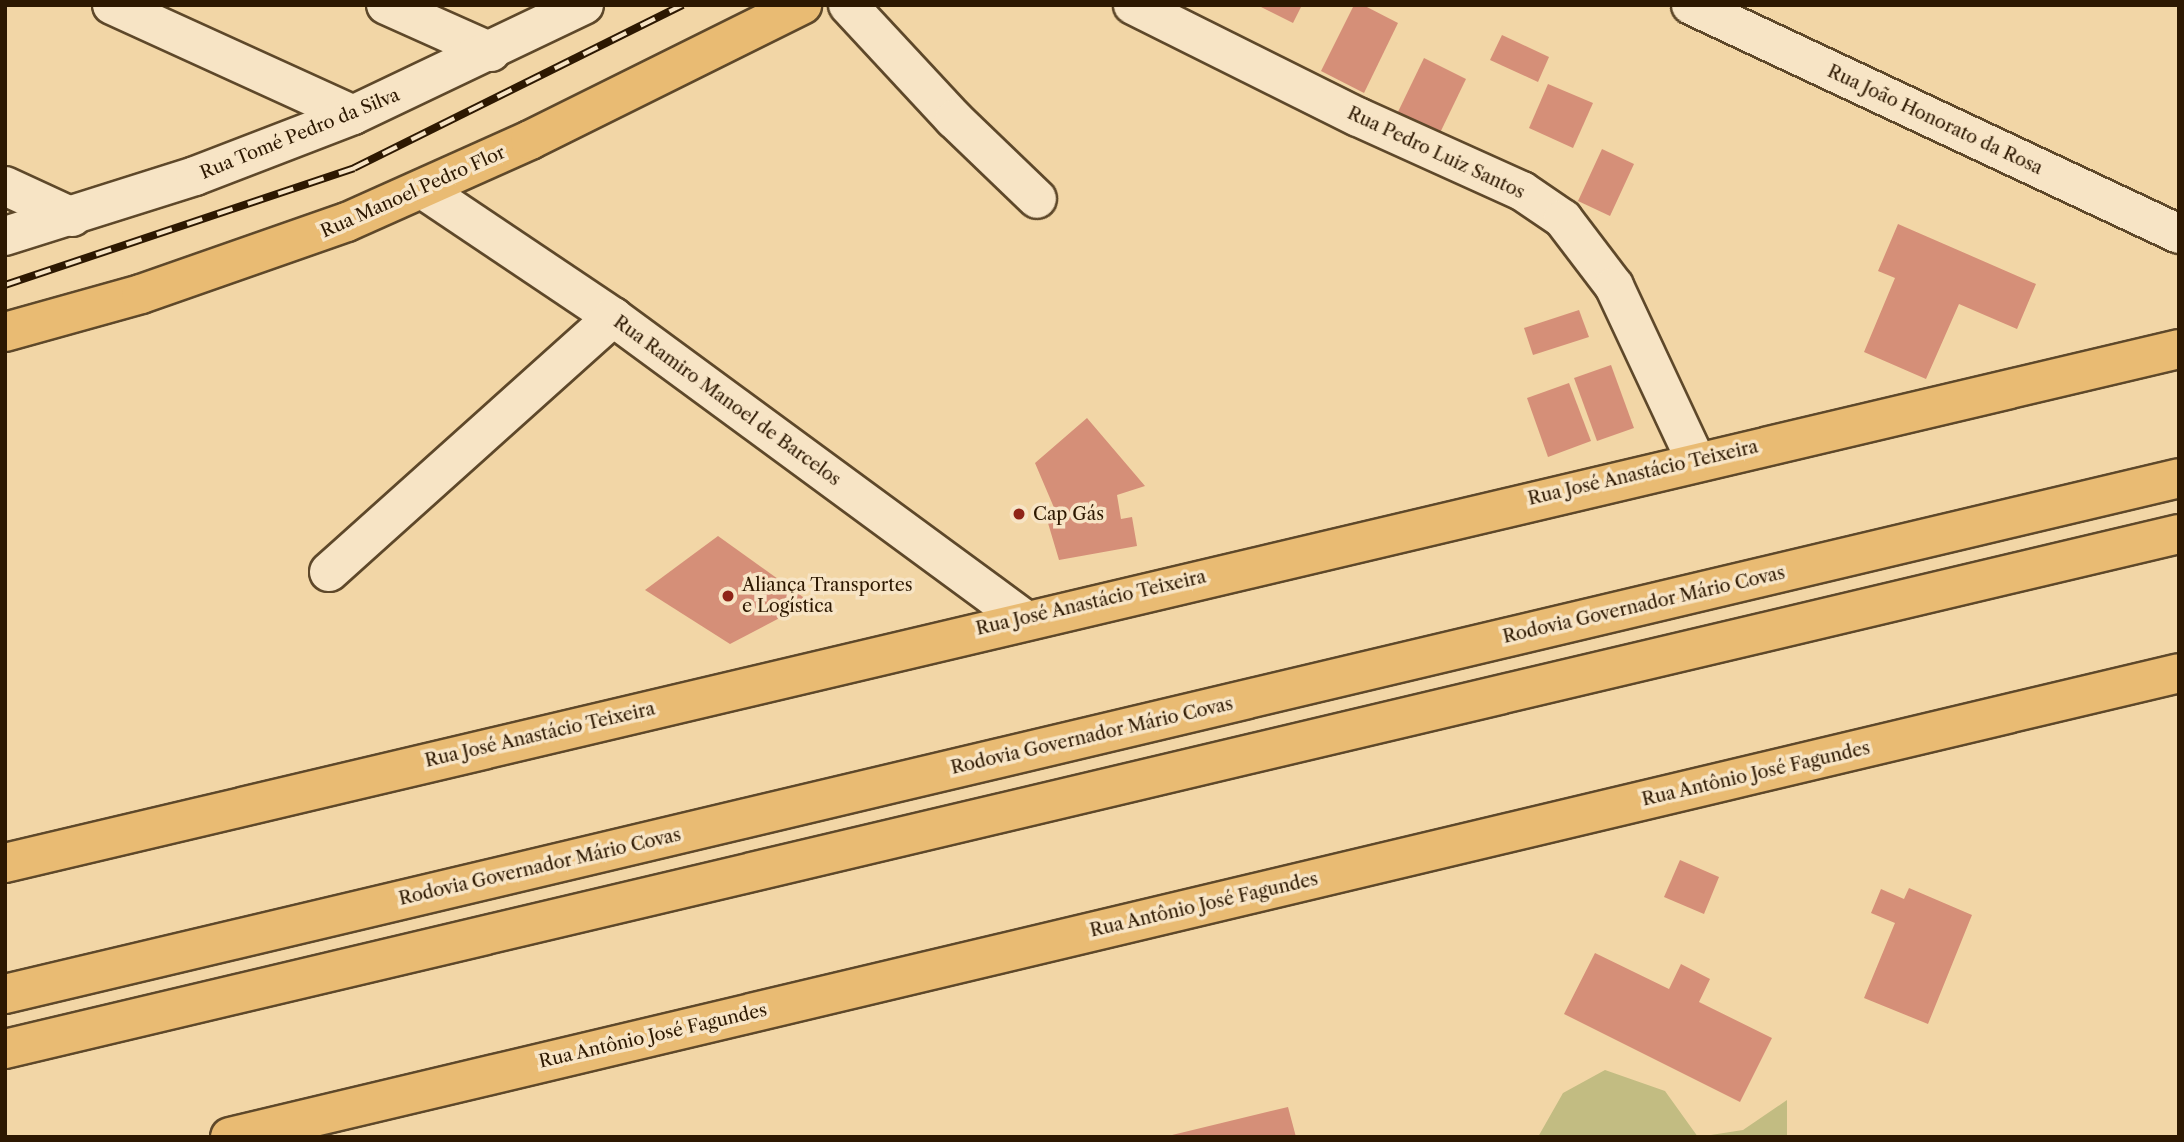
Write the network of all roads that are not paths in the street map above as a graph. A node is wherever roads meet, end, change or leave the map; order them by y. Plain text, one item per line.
1 (112, 5) edge
2 (387, 5) edge
3 (584, 5) edge
4 (802, 5) edge
5 (849, 5) edge
6 (1133, 5) edge
7 (1691, 5) edge
8 (491, 52) junction
9 (353, 115) junction
10 (5, 186) edge
11 (424, 190) junction
12 (1037, 199) dead end
13 (72, 217) junction
14 (2179, 234) edge
15 (5, 236) edge
16 (612, 317) junction
17 (5, 332) edge
18 (2179, 349) edge
19 (1696, 461) junction
20 (2179, 478) edge
21 (2179, 534) edge
22 (329, 572) dead end
23 (1024, 619) junction
24 (2179, 673) edge
25 (5, 863) edge
26 (5, 994) edge
27 (5, 1049) edge
28 (230, 1137) edge

1 - 9 street
2 - 8 street
3 - 8 street, Rua Tomé Pedro da Silva
4 - 11 main road, Rua Manoel Pedro Flor
5 - 12 street
6 - 19 street, Rua Pedro Luiz Santos
7 - 14 street, Rua João Honorato da Rosa
8 - 9 street, Rua Tomé Pedro da Silva
9 - 13 street, Rua Tomé Pedro da Silva
10 - 13 street
11 - 16 street, Rua Ramiro Manoel de Barcelos
11 - 17 main road, Rua Manoel Pedro Flor
13 - 15 street, Rua Tomé Pedro da Silva
16 - 22 street
16 - 23 street, Rua Ramiro Manoel de Barcelos
18 - 19 main road, Rua José Anastácio Teixeira
19 - 23 main road, Rua José Anastácio Teixeira
20 - 26 main road, Rodovia Governador Mário Covas
21 - 27 main road
23 - 25 main road, Rua José Anastácio Teixeira
24 - 28 main road, Rua Antônio José Fagundes

